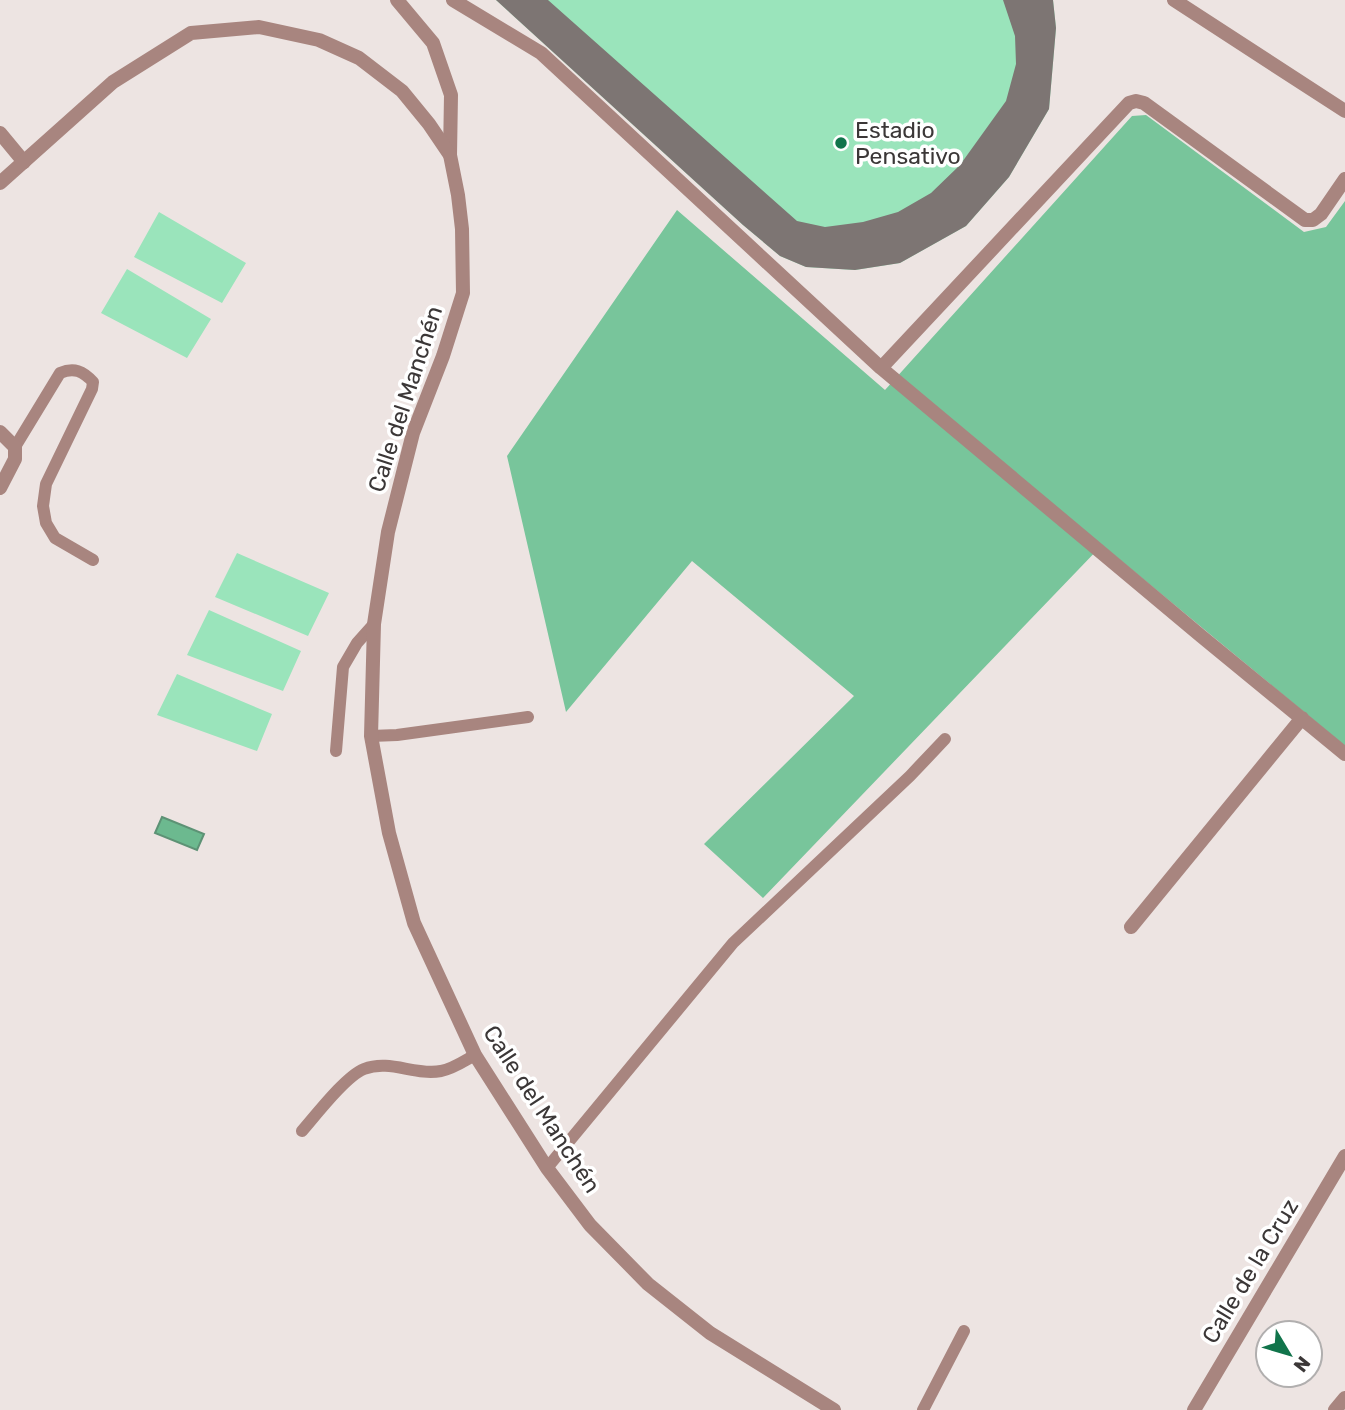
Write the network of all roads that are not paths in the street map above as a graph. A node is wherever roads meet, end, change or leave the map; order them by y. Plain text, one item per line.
1 (397, 0) edge
2 (453, 0) edge
3 (1174, 0) edge
4 (1345, 111) edge
5 (0, 133) edge
6 (450, 155) junction
7 (24, 162) junction
8 (1345, 179) edge
9 (0, 183) edge
10 (881, 368) junction
11 (0, 432) edge
12 (15, 447) junction
13 (0, 488) edge
14 (93, 560) dead end
15 (374, 624) junction
16 (528, 717) dead end
17 (1302, 718) junction
18 (371, 736) junction
19 (945, 739) dead end
20 (336, 751) dead end
21 (1345, 754) edge
22 (1131, 927) dead end
23 (475, 1055) junction
24 (302, 1131) dead end
25 (1345, 1156) edge
26 (547, 1168) junction
27 (964, 1331) dead end
28 (1345, 1398) edge
29 (834, 1410) edge
30 (923, 1410) edge
31 (1194, 1410) edge
32 (1335, 1410) edge

1 - 6 street
2 - 10 street
3 - 4 street
5 - 7 street
6 - 7 street, Calle del Manchén
6 - 15 street, Calle del Manchén
7 - 9 street, Calle del Manchén
8 - 10 street
10 - 17 street
11 - 12 street
12 - 13 street
12 - 14 lane
15 - 18 street, Calle del Manchén
15 - 20 lane
16 - 18 lane
17 - 21 street
17 - 22 street
18 - 23 street, Calle del Manchén
19 - 26 lane
23 - 24 lane
23 - 26 street, Calle del Manchén
25 - 31 street, Calle de la Cruz
26 - 29 street, Calle del Manchén
27 - 30 lane
28 - 32 street

